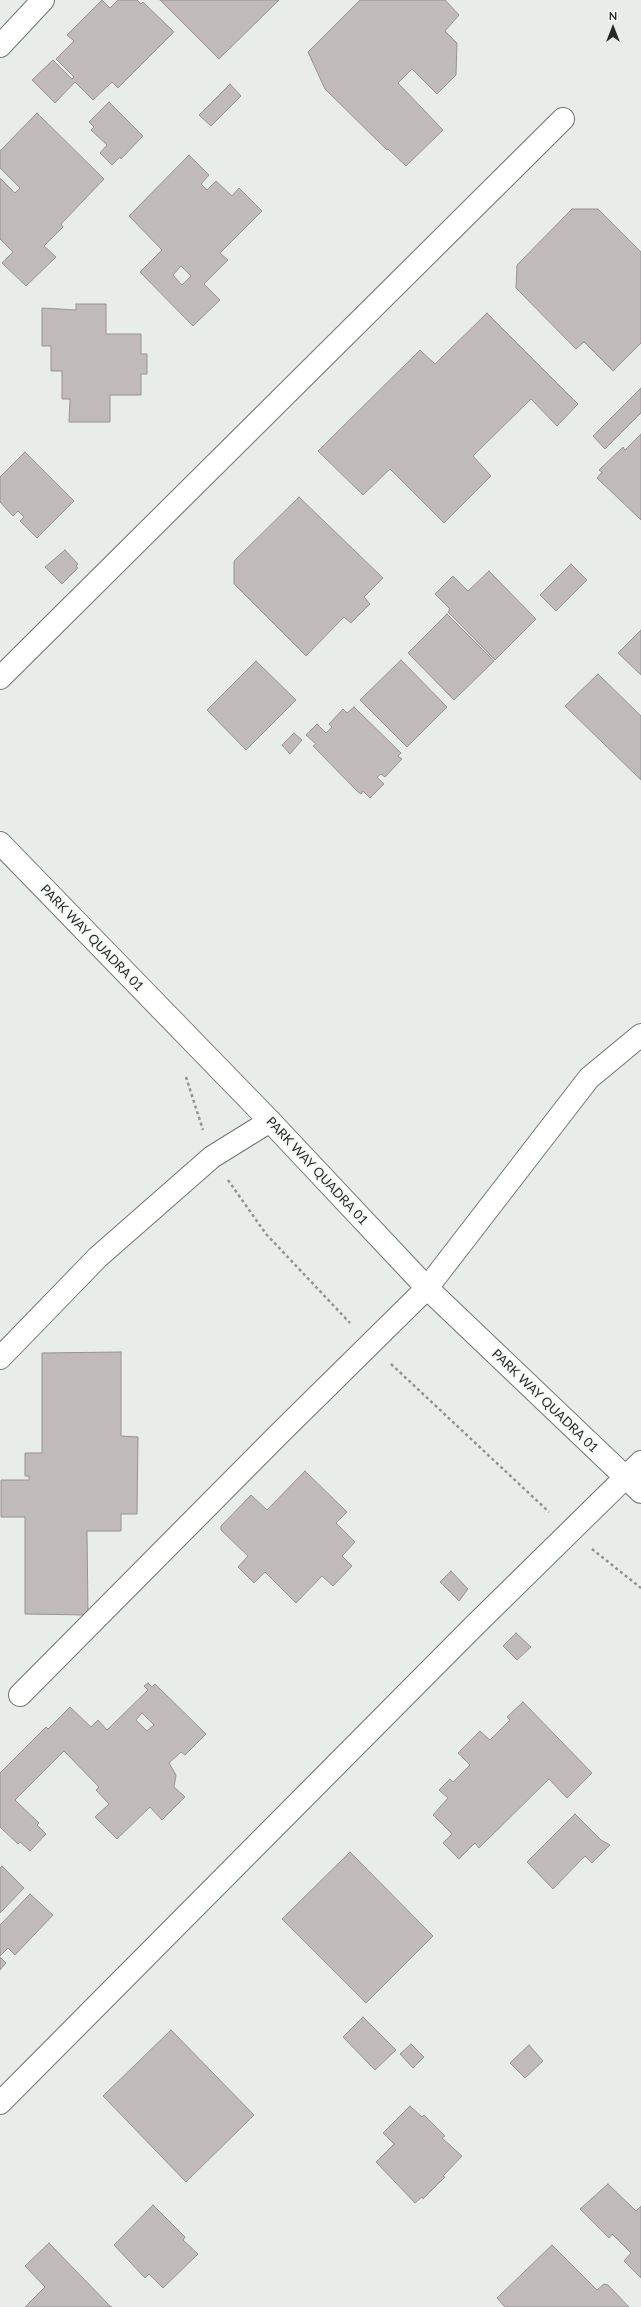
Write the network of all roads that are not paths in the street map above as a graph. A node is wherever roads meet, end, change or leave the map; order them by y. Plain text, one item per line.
1 (43, 0) edge
2 (0, 46) edge
3 (563, 119) dead end
4 (0, 678) edge
5 (0, 843) edge
6 (641, 1035) edge
7 (270, 1121) junction
8 (427, 1288) junction
9 (0, 1358) edge
10 (641, 1462) edge
11 (634, 1485) edge
12 (20, 1695) dead end
13 (0, 2103) edge

1 - 2 street
3 - 4 street
5 - 7 street, PARK WAY QUADRA 01
6 - 8 street
7 - 8 street, PARK WAY QUADRA 01
7 - 9 street
8 - 11 street, PARK WAY QUADRA 01
8 - 12 street
10 - 11 street
11 - 13 street

